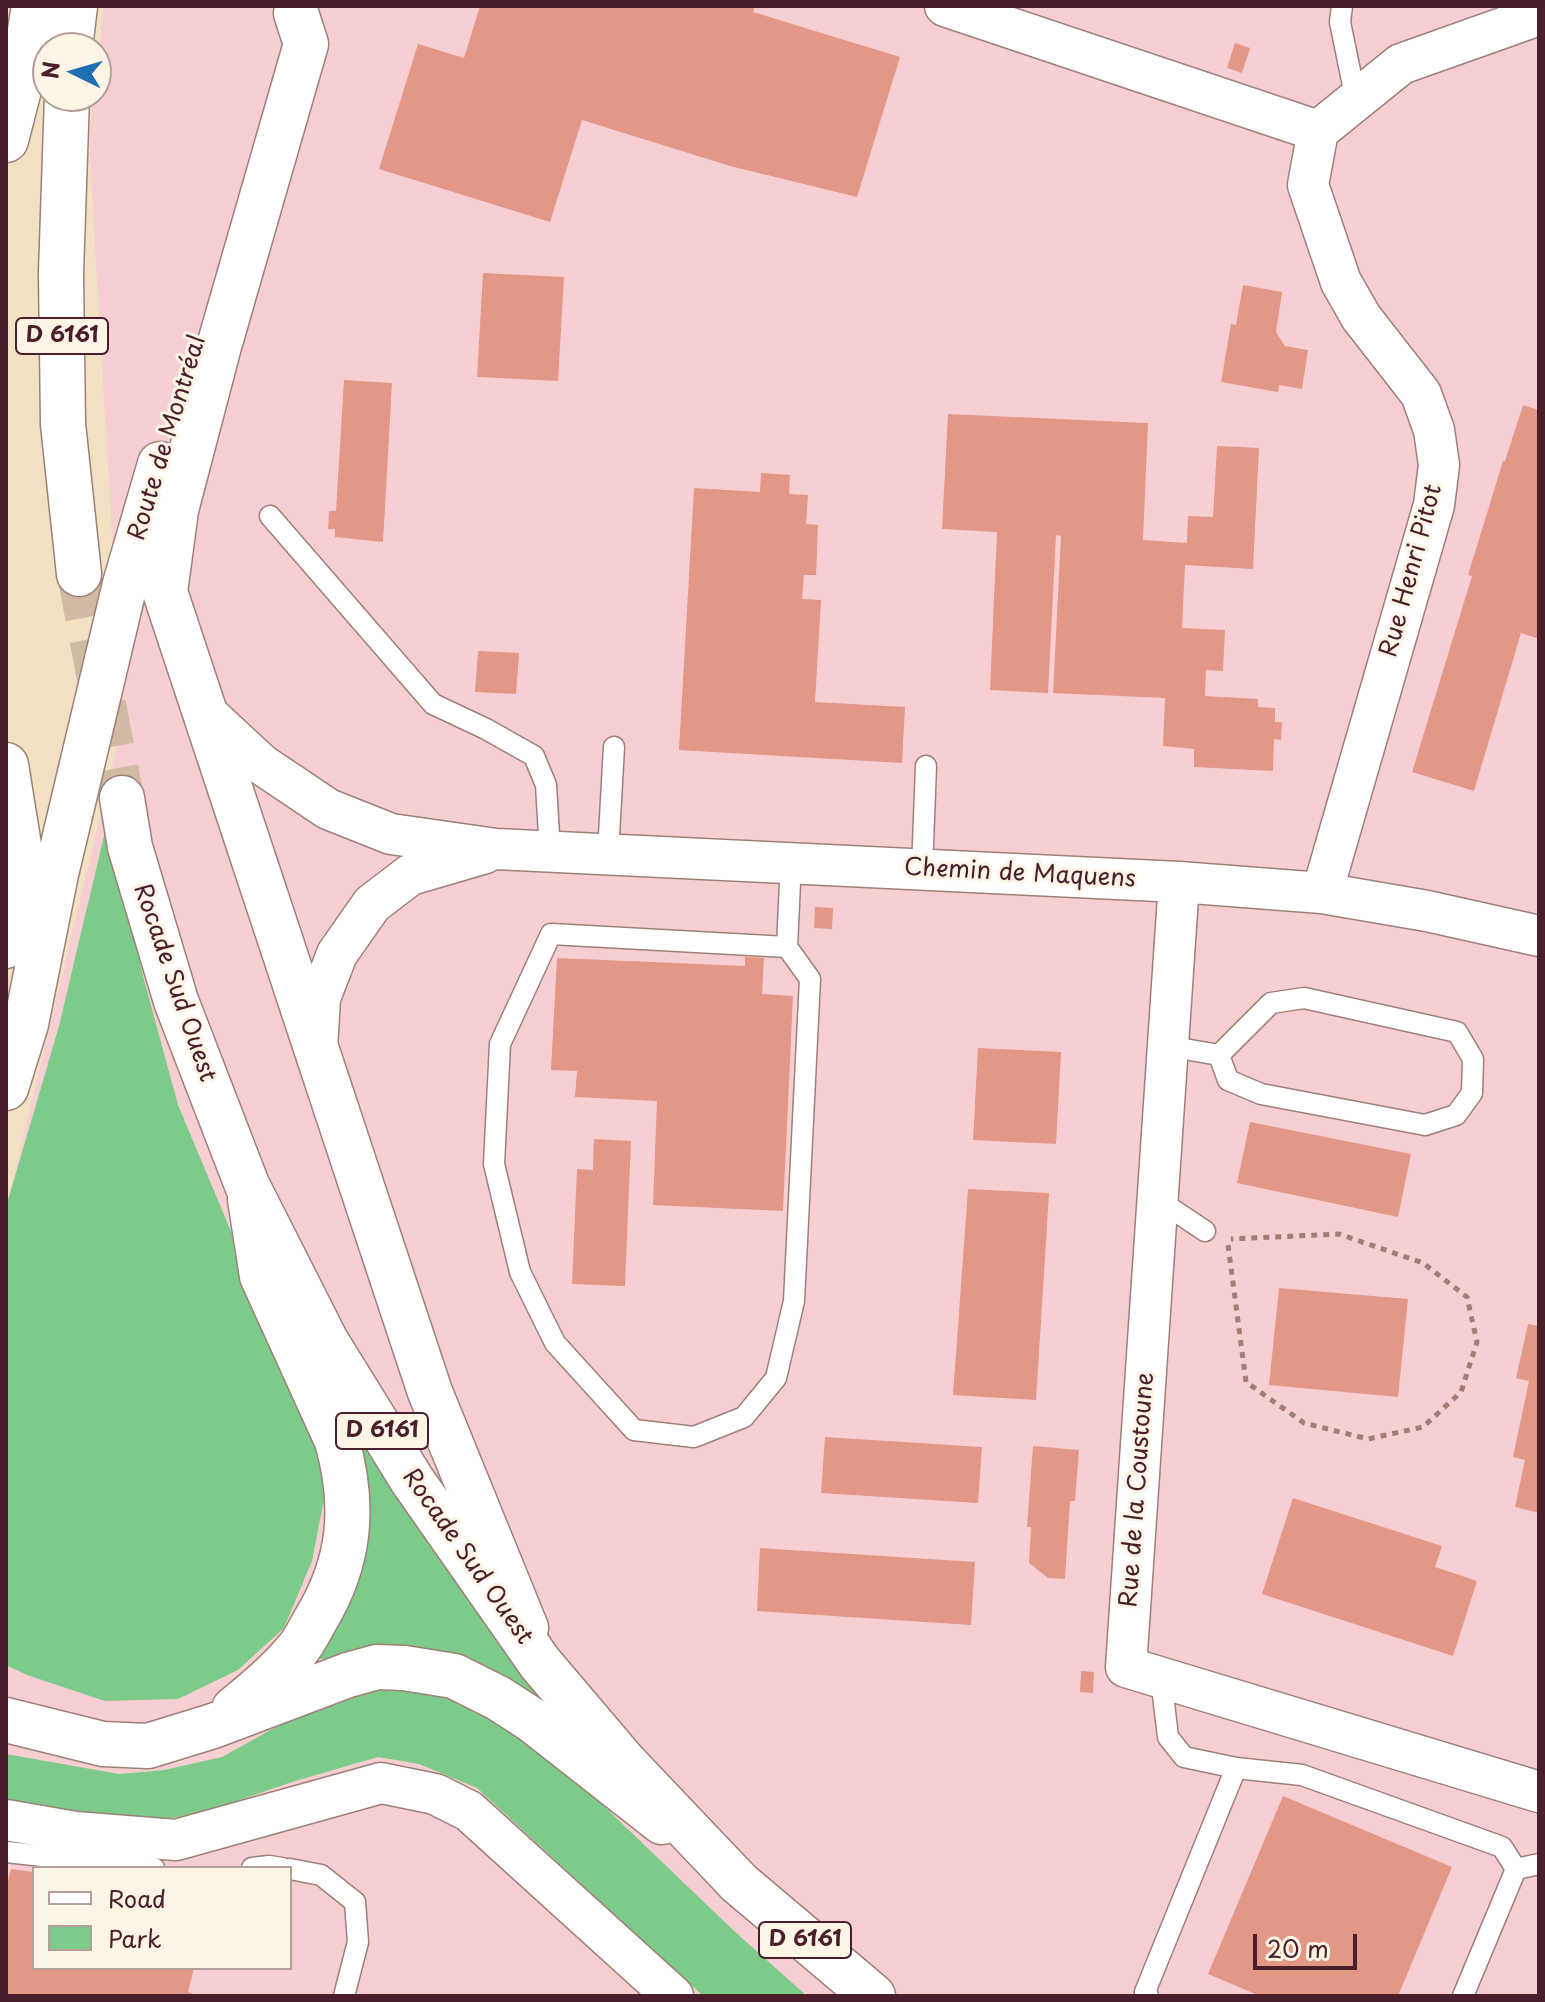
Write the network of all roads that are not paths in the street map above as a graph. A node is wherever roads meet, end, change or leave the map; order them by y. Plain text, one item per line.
1 (34, 6) edge
2 (75, 6) edge
3 (945, 6) edge
4 (1342, 6) edge
5 (297, 9) edge
6 (1539, 15) edge
7 (72, 32) edge
8 (1356, 100) junction
9 (66, 112) edge
10 (1318, 131) junction
11 (6, 140) edge
12 (270, 516) dead end
13 (79, 574) tunnel mouth
14 (206, 713) junction
15 (614, 747) dead end
16 (6, 765) edge
17 (926, 766) dead end
18 (122, 798) tunnel mouth
19 (496, 849) junction
20 (550, 851) junction
21 (608, 853) junction
22 (791, 861) junction
23 (922, 869) junction
24 (56, 874) junction
25 (1179, 882) junction
26 (1322, 893) junction
27 (1539, 936) edge
28 (6, 946) edge
29 (787, 947) junction
30 (6, 1000) edge
31 (1167, 1046) junction
32 (316, 1053) junction
33 (1219, 1055) junction
34 (6, 1088) edge
35 (247, 1185) junction
36 (1157, 1199) junction
37 (1205, 1231) dead end
38 (540, 1663) junction
39 (1161, 1678) junction
40 (6, 1688) edge
41 (6, 1720) edge
42 (213, 1726) junction
43 (6, 1733) edge
44 (61, 1735) junction
45 (1236, 1768) junction
46 (1539, 1792) edge
47 (6, 1820) edge
48 (6, 1852) edge
49 (1539, 1864) edge
50 (136, 1866) edge
51 (292, 1869) edge
52 (1516, 1869) junction
53 (739, 1883) junction
54 (344, 1996) edge
55 (673, 1996) edge
56 (873, 1996) edge
57 (1148, 1996) edge
58 (1463, 1996) edge

1 - 11 main road
2 - 7 main road
3 - 10 street
4 - 8 lane
5 - 14 main road
5 - 24 main road, Route de Montréal
6 - 8 street
8 - 10 street
9 - 13 main road, D 6161
10 - 26 street, Rue Henri Pitot
12 - 20 lane
14 - 19 street, Chemin de Maquens
14 - 32 main road
15 - 21 lane
16 - 28 main road
17 - 23 lane
18 - 35 main road, Rocade Sud Ouest / D 6161
19 - 20 street, Chemin de Maquens
19 - 32 street, Chemin de Maquens
20 - 21 street, Chemin de Maquens
21 - 22 street, Chemin de Maquens
22 - 23 street, Chemin de Maquens
22 - 29 lane
23 - 25 street, Chemin de Maquens
24 - 30 main road, Route de Montréal
24 - 34 main road, Route de Montréal
25 - 26 street, Chemin de Maquens
25 - 31 street, Rue de la Coustoune
26 - 27 street, Chemin de Maquens
29 - 29 lane
31 - 33 lane
31 - 36 street, Rue de la Coustoune
32 - 38 main road
33 - 33 lane
35 - 38 main road, Rocade Sud Ouest / D 6161
35 - 42 main road
36 - 37 lane
36 - 39 street, Rue de la Coustoune
38 - 53 main road, Rocade Sud Ouest / D 6161
39 - 45 lane
39 - 46 street, Rue de la Coustoune
40 - 44 main road
41 - 44 main road
42 - 44 main road
42 - 53 main road
43 - 44 main road
45 - 52 lane
45 - 57 lane
47 - 55 street
48 - 50 lane
49 - 52 lane
51 - 54 lane
52 - 58 lane
53 - 56 main road, Rocade Sud Ouest / D 6161

